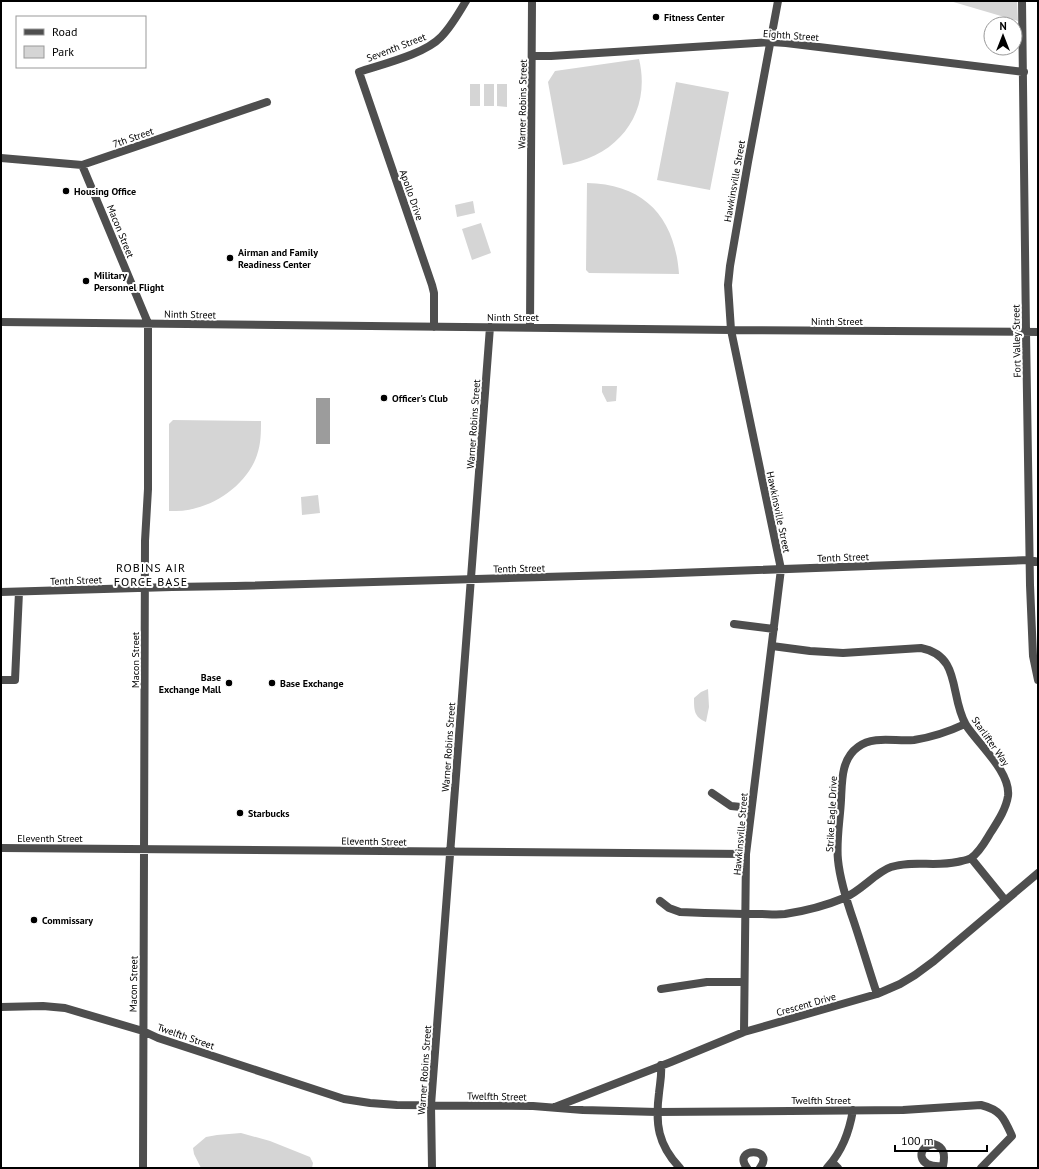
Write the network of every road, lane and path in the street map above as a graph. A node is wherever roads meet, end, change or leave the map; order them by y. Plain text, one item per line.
1 (466, 1) edge
2 (532, 1) edge
3 (778, 1) edge
4 (1022, 1) edge
5 (771, 42) junction
6 (532, 56) junction
7 (359, 72) joint
8 (1024, 72) junction
9 (267, 102) dead end
10 (1, 158) edge
11 (82, 165) junction
12 (1, 322) edge
13 (148, 323) junction
14 (434, 327) junction
15 (490, 327) junction
16 (530, 327) junction
17 (731, 330) junction
18 (1026, 332) junction
19 (1038, 332) edge
20 (1034, 561) edge
21 (781, 569) junction
22 (471, 579) junction
23 (146, 588) junction
24 (1, 592) edge
25 (19, 592) junction
26 (734, 624) dead end
27 (774, 629) junction
28 (772, 646) junction
29 (1, 680) edge
30 (1038, 680) edge
31 (966, 724) junction
32 (712, 793) dead end
33 (752, 808) junction
34 (1, 848) edge
35 (145, 849) junction
36 (450, 852) junction
37 (746, 854) junction
38 (971, 858) junction
39 (1038, 873) edge
40 (846, 897) junction
41 (1005, 900) junction
42 (660, 901) dead end
43 (745, 914) junction
44 (744, 982) junction
45 (661, 989) dead end
46 (877, 994) junction
47 (1, 1007) edge
48 (143, 1031) junction
49 (744, 1032) junction
50 (662, 1066) junction
51 (431, 1105) junction
52 (552, 1108) junction
53 (853, 1110) junction
54 (657, 1112) junction
55 (832, 1166) edge
56 (676, 1167) edge
57 (143, 1168) edge
58 (432, 1168) edge
59 (747, 1168) edge
60 (760, 1168) edge
61 (981, 1168) edge

1 - 7 street, Seventh Street
2 - 6 street, Warner Robins Street
3 - 5 street, Hawkinsville Street
4 - 8 street, Fort Valley Street
5 - 6 street, Eighth Street
5 - 8 street, Eighth Street
5 - 17 street, Hawkinsville Street
6 - 16 street, Warner Robins Street
7 - 14 street, Apollo Drive
8 - 18 street, Fort Valley Street
9 - 11 street, 7th Street
10 - 11 street, 7th Street
11 - 13 street, Macon Street
12 - 13 street, Ninth Street
13 - 14 street, Ninth Street
13 - 23 street, Macon Street
14 - 15 street, Ninth Street
15 - 16 street, Ninth Street
15 - 22 street, Warner Robins Street
16 - 17 street, Ninth Street
17 - 18 street, Ninth Street
17 - 21 street, Hawkinsville Street
18 - 19 street
18 - 20 street, Fort Valley Street
20 - 21 street, Tenth Street
20 - 30 street, Fort Valley Street
21 - 22 street, Tenth Street
21 - 27 street, Hawkinsville Street
22 - 23 street, Tenth Street
22 - 36 street, Warner Robins Street
23 - 25 street, Tenth Street
23 - 35 street, Macon Street
24 - 25 street, Tenth Street
25 - 29 street
26 - 27 street
27 - 28 street, Hawkinsville Street
28 - 31 street, Starlifter Way
28 - 33 street, Hawkinsville Street
31 - 38 street, Starlifter Way
31 - 40 street, Strike Eagle Drive
32 - 33 street
33 - 37 street, Hawkinsville Street
34 - 35 street, Eleventh Street
35 - 36 street, Eleventh Street
35 - 48 street, Macon Street
36 - 37 street, Eleventh Street
36 - 51 street, Warner Robins Street
37 - 43 street, Hawkinsville Street
38 - 40 street
38 - 41 street
39 - 41 street, Crescent Drive
40 - 43 street
40 - 46 street, Strike Eagle Drive
41 - 46 street, Crescent Drive
42 - 43 street
43 - 44 street, Hawkinsville Street
44 - 45 street
44 - 49 street, Hawkinsville Street
46 - 49 street, Crescent Drive
47 - 48 street, Twelfth Street
48 - 51 street, Twelfth Street
48 - 57 street, Macon Street
49 - 50 street, Crescent Drive
50 - 52 street, Crescent Drive
50 - 54 street
51 - 52 street, Twelfth Street
51 - 58 street, Warner Robins Street
52 - 54 street, Twelfth Street
53 - 54 street, Twelfth Street
53 - 55 street
53 - 61 street, Twelfth Street
54 - 56 street
59 - 60 street

